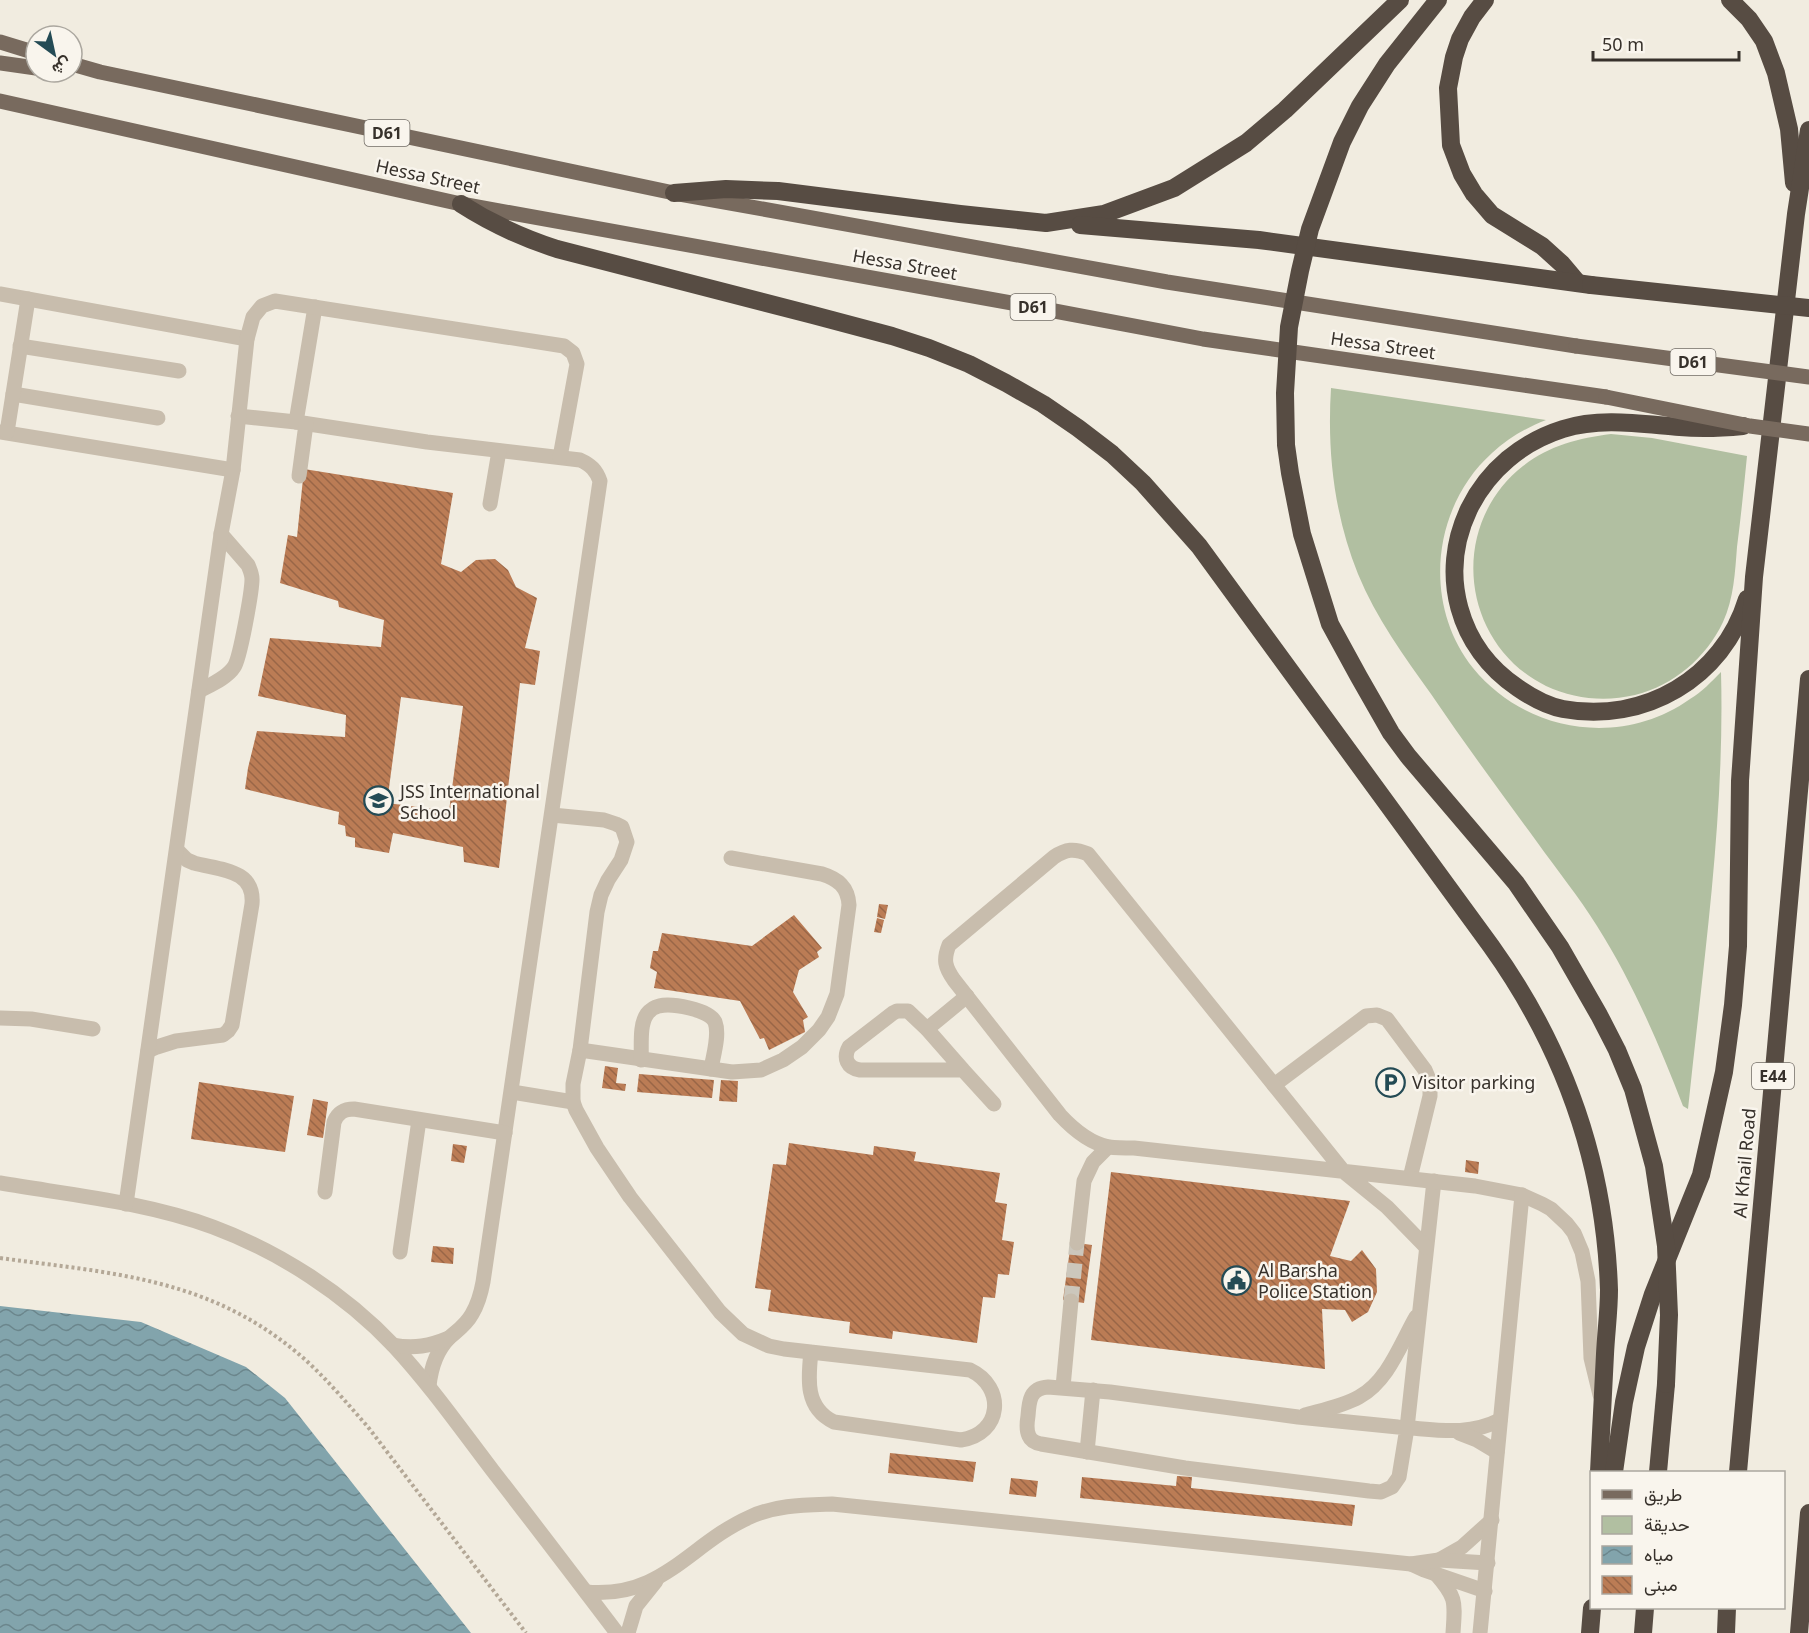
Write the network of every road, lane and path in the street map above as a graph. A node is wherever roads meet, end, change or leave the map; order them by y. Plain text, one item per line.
1 (1400, 0) edge
2 (1438, 0) edge
3 (1485, 0) edge
4 (1730, 0) edge
5 (0, 42) edge
6 (24, 49) edge
7 (0, 63) edge
8 (24, 66) edge
9 (84, 67) edge
10 (84, 71) edge
11 (100, 72) junction
12 (0, 101) edge
13 (1809, 130) edge
14 (674, 193) junction
15 (461, 204) junction
16 (1796, 214) junction
17 (1046, 223) junction
18 (1584, 284) junction
19 (0, 294) edge
20 (28, 299) junction
21 (315, 307) junction
22 (1809, 308) edge
23 (247, 339) junction
24 (20, 346) junction
25 (179, 371) dead end
26 (1809, 377) edge
27 (13, 394) junction
28 (238, 416) junction
29 (158, 418) dead end
30 (301, 423) junction
31 (1750, 426) junction
32 (3, 432) edge
33 (1809, 434) edge
34 (499, 451) junction
35 (560, 457) junction
36 (232, 470) junction
37 (299, 476) dead end
38 (490, 504) dead end
39 (221, 534) junction
40 (1754, 577) junction
41 (1809, 679) edge
42 (199, 691) junction
43 (552, 815) junction
44 (177, 850) junction
45 (731, 858) dead end
46 (967, 996) junction
47 (0, 1018) edge
48 (93, 1029) dead end
49 (927, 1029) junction
50 (580, 1050) junction
51 (148, 1052) junction
52 (641, 1060) junction
53 (711, 1069) junction
54 (963, 1070) junction
55 (1274, 1084) junction
56 (512, 1092) junction
57 (573, 1102) junction
58 (994, 1104) dead end
59 (419, 1120) junction
60 (505, 1133) junction
61 (1108, 1147) junction
62 (1344, 1172) junction
63 (1410, 1178) junction
64 (1434, 1181) junction
65 (0, 1183) edge
66 (325, 1192) dead end
67 (1522, 1195) junction
68 (126, 1204) junction
69 (1077, 1243) tunnel mouth
70 (1426, 1247) junction
71 (400, 1252) dead end
72 (0, 1257) edge
73 (1071, 1301) tunnel mouth
74 (1419, 1312) junction
75 (449, 1338) junction
76 (393, 1345) junction
77 (811, 1352) junction
78 (429, 1386) junction
79 (1063, 1387) junction
80 (1093, 1390) junction
81 (1602, 1404) junction
82 (1298, 1417) junction
83 (1500, 1420) junction
84 (1407, 1428) junction
85 (1456, 1432) junction
86 (1087, 1452) junction
87 (1497, 1452) junction
88 (1599, 1471) edge
89 (1614, 1471) edge
90 (1658, 1471) edge
91 (1738, 1471) edge
92 (1809, 1513) edge
93 (1492, 1520) junction
94 (1488, 1563) junction
95 (1437, 1567) junction
96 (660, 1577) junction
97 (1485, 1591) junction
98 (586, 1592) junction
99 (1592, 1609) edge
100 (1645, 1609) edge
101 (1727, 1609) edge
102 (526, 1633) edge
103 (617, 1633) edge
104 (628, 1633) edge
105 (1453, 1633) edge
106 (1480, 1633) edge
107 (1590, 1633) edge
108 (1643, 1633) edge
109 (1726, 1633) edge
110 (1799, 1633) edge

1 - 17 highway
2 - 90 highway, bridge
3 - 18 highway
4 - 16 highway
5 - 6 main road
7 - 8 main road
9 - 11 main road, Hessa Street / D61
10 - 11 main road
11 - 14 main road, Hessa Street / D61
12 - 15 main road, Hessa Street / D61
13 - 16 highway
14 - 17 highway
14 - 26 main road, Hessa Street / D61, bridge
15 - 31 main road, Hessa Street / D61, bridge
15 - 81 highway
16 - 40 highway
17 - 18 highway
18 - 22 highway, bridge
19 - 20 street
20 - 23 street
20 - 24 street
21 - 23 street
21 - 30 street
21 - 35 street
23 - 28 street
24 - 25 street
24 - 27 street
27 - 29 street
27 - 32 street
28 - 30 street
28 - 36 street
30 - 34 street
30 - 37 street
31 - 33 main road, Hessa Street / D61, bridge
31 - 40 highway, bridge
32 - 36 street
34 - 35 street
34 - 38 street
35 - 43 street
36 - 39 street
39 - 42 street
39 - 42 street
40 - 89 highway
41 - 91 highway, Al Khail Road / E44
42 - 44 street
43 - 50 street
43 - 56 street
44 - 51 street
44 - 51 street
45 - 53 street
46 - 49 street
46 - 55 street
46 - 61 street
47 - 48 street
49 - 54 street
49 - 54 street
50 - 52 street
50 - 57 street
51 - 68 street
52 - 53 street
52 - 53 street
54 - 58 street
55 - 62 street
55 - 63 street
56 - 57 street
56 - 60 street
57 - 77 street
59 - 60 street
59 - 66 street
59 - 71 street
60 - 75 street
61 - 62 street
61 - 69 street
62 - 63 street
62 - 70 street
63 - 64 street
64 - 67 street
64 - 70 street
65 - 68 street
67 - 81 street
67 - 83 street
68 - 76 street
70 - 74 street
72 - 102 path
73 - 79 street
74 - 82 street
74 - 84 street
75 - 76 street
75 - 78 street
76 - 78 street
77 - 77 street
78 - 98 street
79 - 80 street
79 - 86 street
80 - 82 street
80 - 86 street
81 - 88 highway
82 - 84 street
83 - 85 street
83 - 87 street
84 - 85 street
84 - 86 street
85 - 87 street
87 - 93 street
92 - 110 highway
93 - 94 street
93 - 95 street
94 - 95 street
94 - 97 street
95 - 96 street
95 - 97 street
95 - 105 street
96 - 98 street
96 - 104 street
97 - 106 street
98 - 103 street
99 - 107 highway
100 - 108 highway
101 - 109 highway

